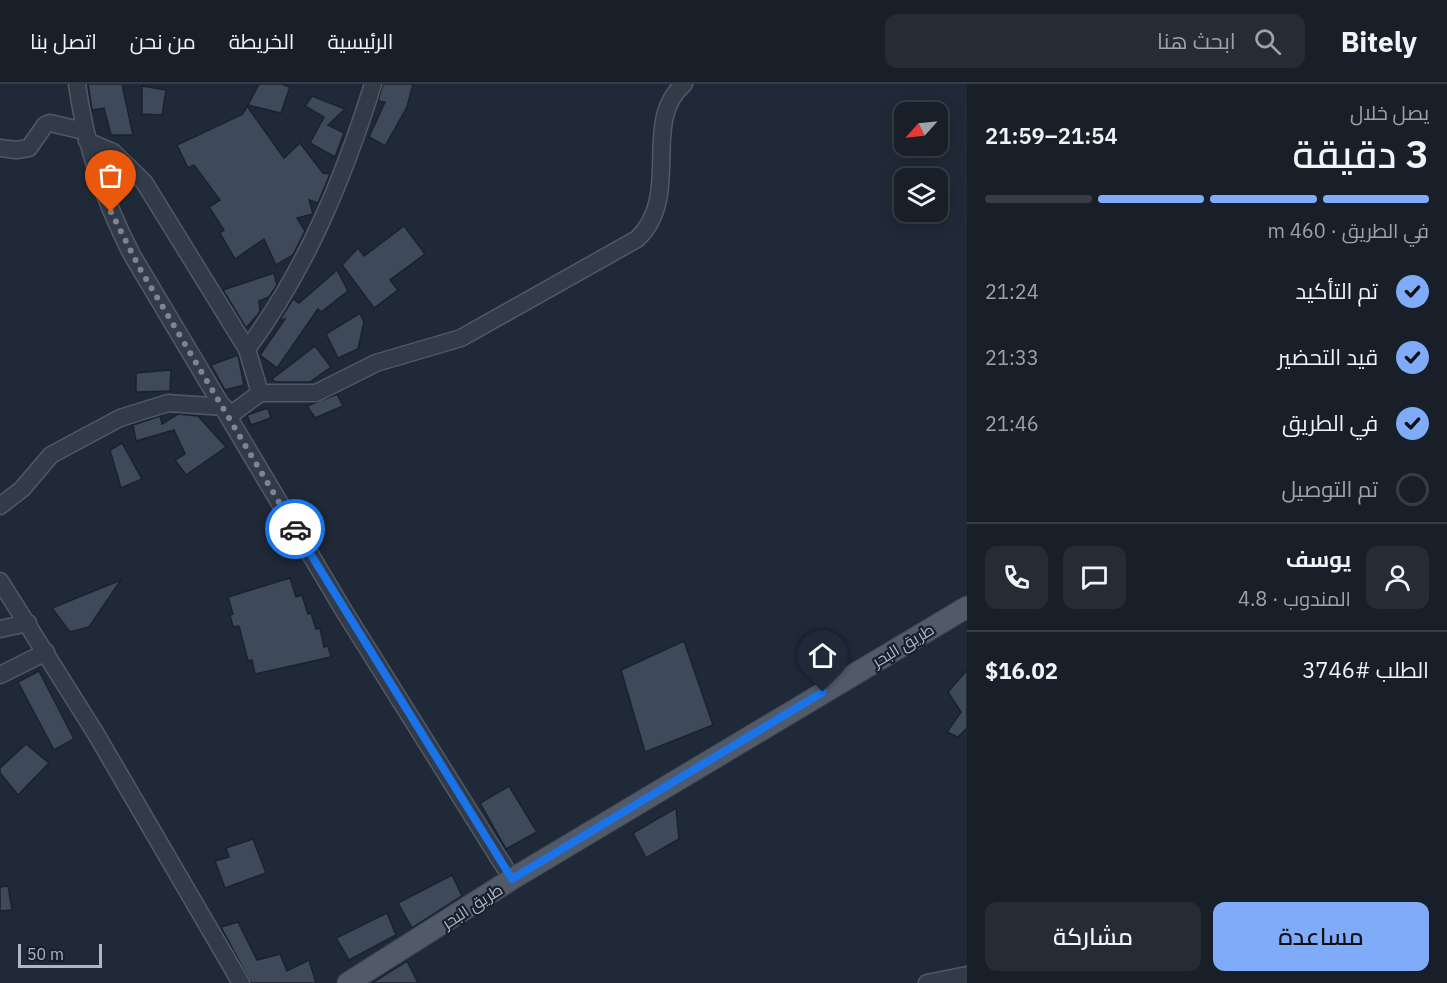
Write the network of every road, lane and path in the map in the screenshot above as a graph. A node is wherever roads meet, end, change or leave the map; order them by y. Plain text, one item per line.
1 (77, 84) edge
2 (373, 84) edge
3 (684, 84) edge
4 (85, 136) junction
5 (0, 148) edge
6 (248, 349) junction
7 (260, 393) junction
8 (226, 412) junction
9 (0, 506) edge
10 (0, 581) edge
11 (7, 606) edge
12 (967, 607) edge
13 (28, 623) junction
14 (0, 629) edge
15 (46, 652) junction
16 (0, 675) edge
17 (512, 879) junction
18 (967, 975) edge
19 (241, 983) edge
20 (348, 983) edge
21 (927, 983) edge

1 - 4 street
2 - 6 street
3 - 7 street
4 - 5 street
4 - 6 street
4 - 8 street
6 - 7 street
7 - 8 street
8 - 9 street
8 - 17 street
10 - 11 street
11 - 13 street
12 - 17 main road, طريق البحر
13 - 14 street
13 - 15 street
15 - 16 street
15 - 19 street
17 - 20 main road, طريق البحر
18 - 21 street

